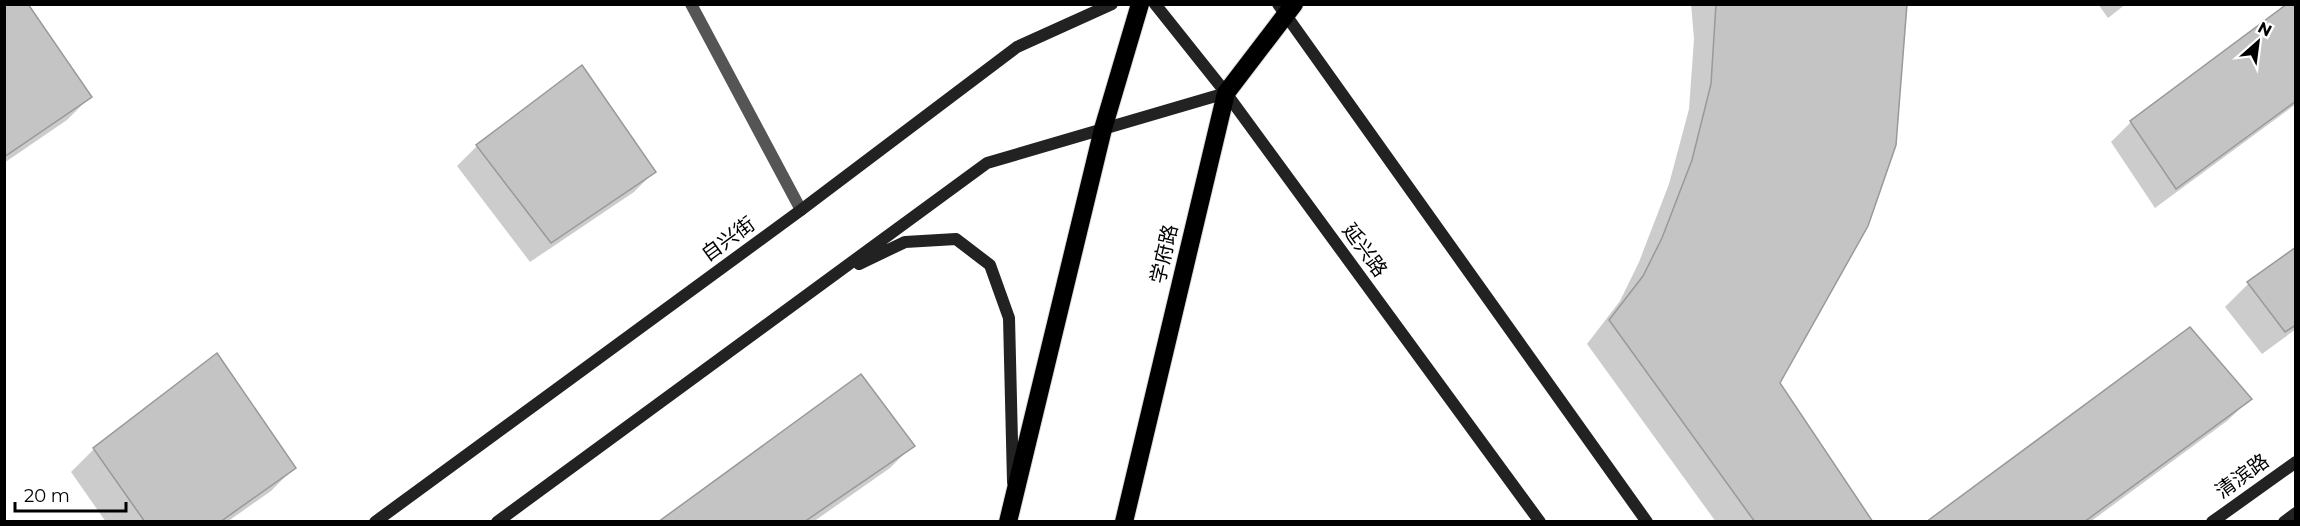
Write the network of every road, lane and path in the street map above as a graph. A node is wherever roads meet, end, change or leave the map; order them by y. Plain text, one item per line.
1 (691, 4) edge
2 (1112, 4) edge
3 (1140, 4) edge
4 (1155, 4) edge
5 (1286, 8) edge
6 (1226, 93) junction
7 (1102, 129) junction
8 (801, 210) junction
9 (830, 278) junction
10 (2295, 462) edge
11 (1013, 501) junction
12 (2295, 513) edge
13 (375, 522) edge
14 (497, 522) edge
15 (1008, 522) edge
16 (1124, 522) edge
17 (1540, 522) edge
18 (1647, 522) edge
19 (2212, 522) edge
20 (2284, 522) edge

1 - 8 lane
2 - 8 main road, 自兴街
3 - 7 highway
4 - 6 main road, 延兴路
5 - 6 highway, 学府路
5 - 18 main road
6 - 7 main road
6 - 16 highway, 学府路
6 - 17 main road, 延兴路
7 - 9 main road
7 - 11 highway
8 - 13 main road, 自兴街
9 - 11 main road
9 - 14 main road
10 - 19 main road, 清滨路
11 - 15 highway
12 - 20 main road

